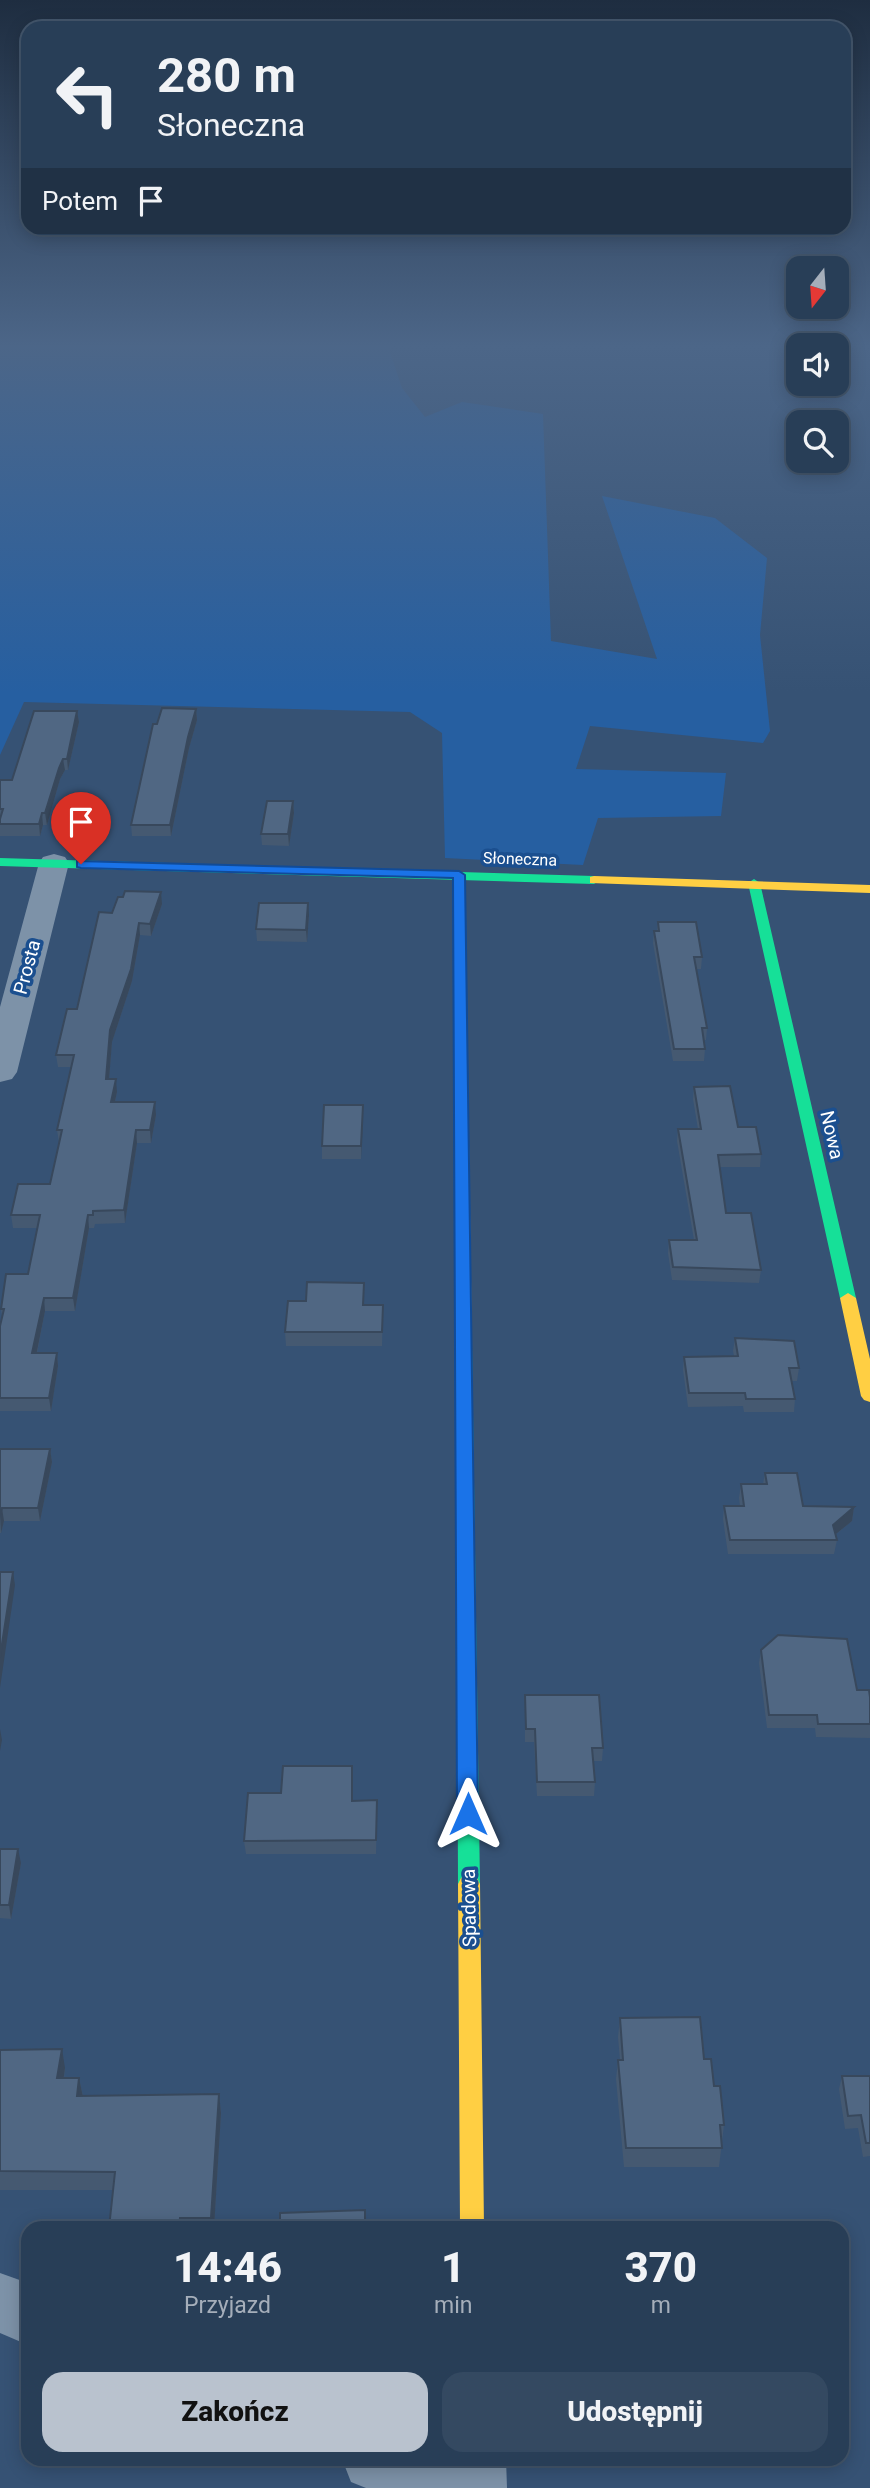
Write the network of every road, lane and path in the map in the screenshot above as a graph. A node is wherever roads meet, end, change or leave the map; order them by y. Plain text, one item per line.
1 (0, 862) edge
2 (54, 863) junction
3 (459, 875) junction
4 (754, 883) junction
5 (870, 889) edge
6 (0, 1072) edge
7 (870, 1396) edge
8 (472, 2221) edge
9 (0, 2303) edge
10 (21, 2311) edge
11 (391, 2466) edge
12 (474, 2466) edge
13 (444, 2488) edge
14 (474, 2488) edge

1 - 2 street, Słoneczna
2 - 3 street, Słoneczna
2 - 6 street, Prosta
3 - 4 street, Słoneczna
3 - 8 street, Spadowa
4 - 5 street, Słoneczna
4 - 7 street, Nowa
9 - 10 street
11 - 13 street
12 - 14 street

